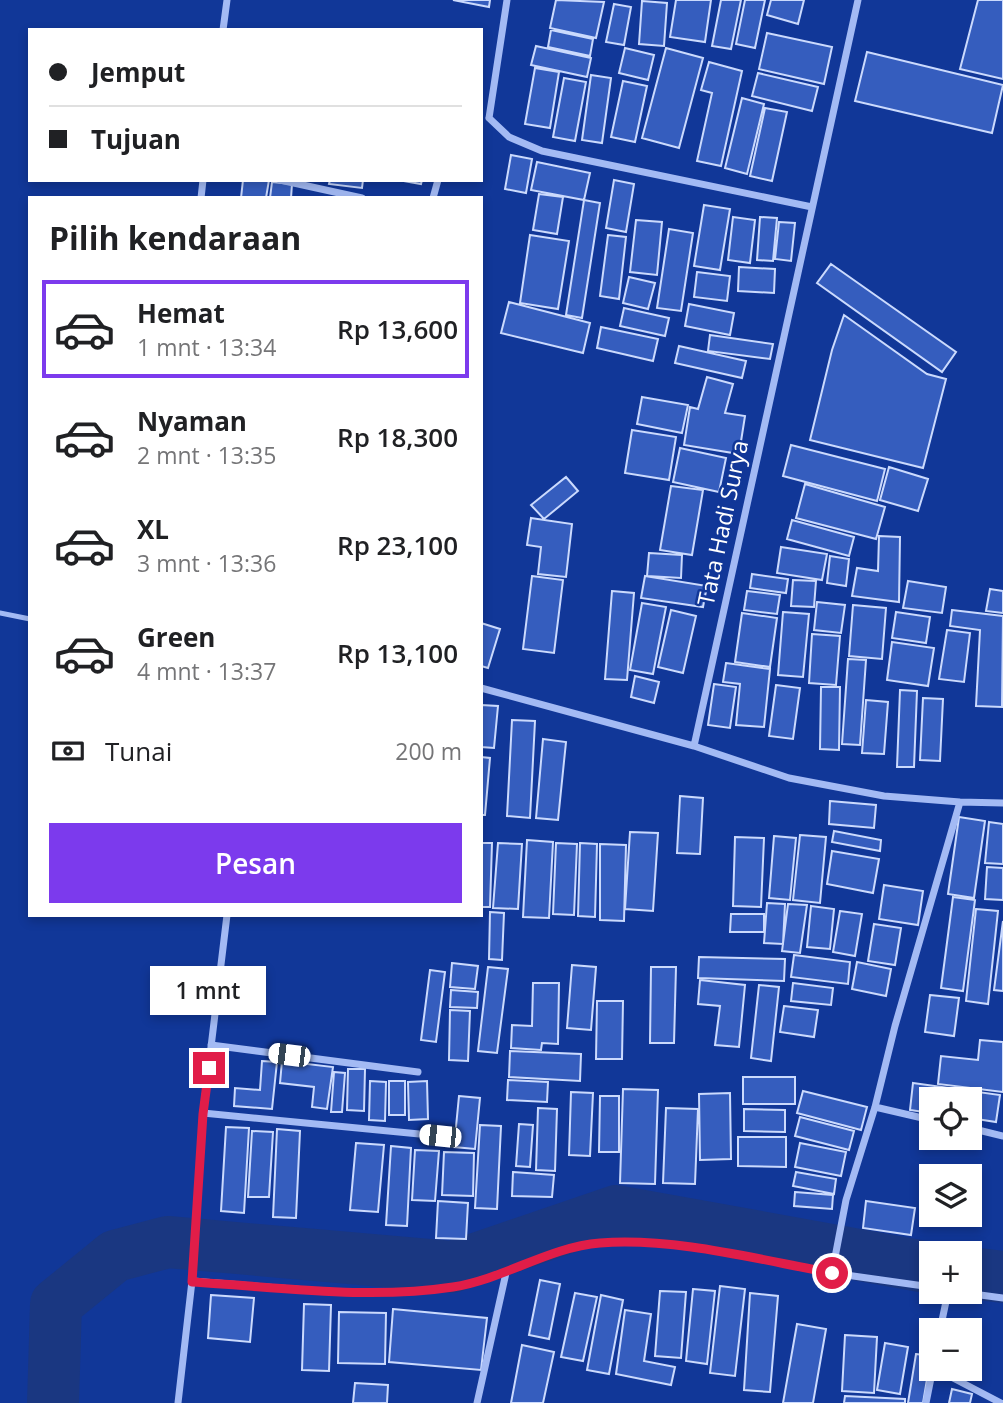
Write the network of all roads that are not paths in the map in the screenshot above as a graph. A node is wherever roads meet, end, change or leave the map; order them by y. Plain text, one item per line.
1 (227, 0) edge
2 (507, 0) edge
3 (858, 0) edge
4 (223, 28) edge
5 (489, 118) junction
6 (483, 121) edge
7 (289, 182) edge
8 (353, 196) edge
9 (812, 207) junction
10 (0, 613) edge
11 (28, 618) edge
12 (483, 689) edge
13 (694, 746) junction
14 (960, 802) junction
15 (1003, 803) edge
16 (227, 917) edge
17 (211, 1045) junction
18 (418, 1072) dead end
19 (875, 1107) junction
20 (203, 1114) junction
21 (919, 1117) edge
22 (982, 1131) edge
23 (440, 1136) dead end
24 (1003, 1136) edge
25 (506, 1273) junction
26 (832, 1273) junction
27 (192, 1282) junction
28 (919, 1285) edge
29 (982, 1295) edge
30 (1003, 1298) edge
31 (930, 1381) edge
32 (958, 1381) edge
33 (178, 1403) edge
34 (477, 1403) edge
35 (926, 1403) edge
36 (1001, 1403) edge

1 - 4 street
2 - 5 street
3 - 9 street, Tata Hadi Surya
5 - 6 street
5 - 9 street
7 - 8 street
9 - 13 street, Tata Hadi Surya
10 - 11 lane
12 - 13 street
13 - 14 street
14 - 15 street
14 - 19 street
16 - 17 street
17 - 18 street
17 - 20 street
19 - 21 street
19 - 26 street
20 - 23 street
20 - 27 street
22 - 24 street
25 - 26 street
25 - 27 street
25 - 34 street
26 - 28 street
27 - 33 street
29 - 30 street
31 - 35 street
32 - 36 street

